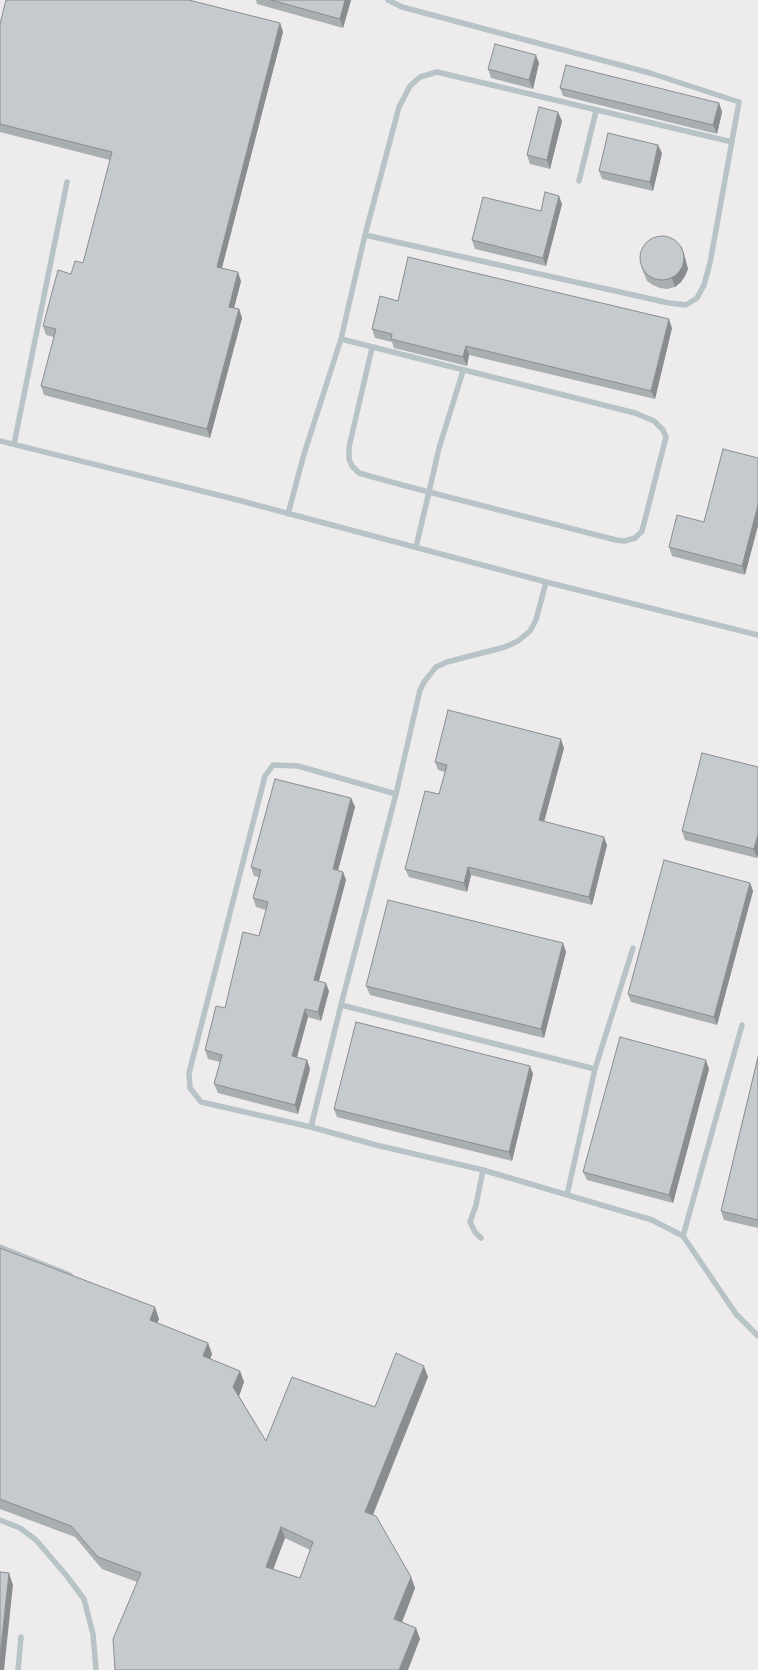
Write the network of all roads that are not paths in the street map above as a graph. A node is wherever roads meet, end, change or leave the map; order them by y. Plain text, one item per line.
1 (388, 0) edge
2 (596, 111) junction
3 (732, 142) junction
4 (579, 181) dead end
5 (67, 182) dead end
6 (366, 235) junction
7 (341, 339) junction
8 (372, 348) junction
9 (463, 371) junction
10 (0, 441) edge
11 (14, 444) junction
12 (429, 492) junction
13 (288, 514) junction
14 (416, 547) junction
15 (546, 582) junction
16 (758, 635) edge
17 (396, 794) junction
18 (632, 948) dead end
19 (341, 1005) junction
20 (742, 1025) dead end
21 (595, 1069) junction
22 (311, 1127) junction
23 (483, 1170) junction
24 (567, 1195) junction
25 (684, 1236) junction
26 (481, 1238) dead end
27 (0, 1247) edge
28 (72, 1276) edge
29 (758, 1336) edge
30 (0, 1520) edge
31 (21, 1638) dead end
32 (18, 1670) edge
33 (96, 1670) edge

1 - 3 lane
2 - 3 lane
2 - 4 lane
2 - 6 lane
3 - 6 lane
5 - 11 lane
6 - 7 lane
7 - 8 lane
7 - 13 lane
8 - 9 lane
8 - 12 lane
9 - 12 lane
9 - 12 lane
10 - 11 lane
11 - 13 lane
12 - 14 lane
13 - 14 lane
14 - 15 lane
15 - 16 lane
15 - 17 lane
17 - 19 lane
17 - 22 lane
18 - 21 lane
19 - 21 lane
19 - 22 lane
20 - 25 lane
21 - 24 lane
22 - 23 lane
23 - 24 lane
23 - 26 lane
24 - 25 lane
25 - 29 lane
27 - 28 lane
30 - 33 lane
31 - 32 lane

